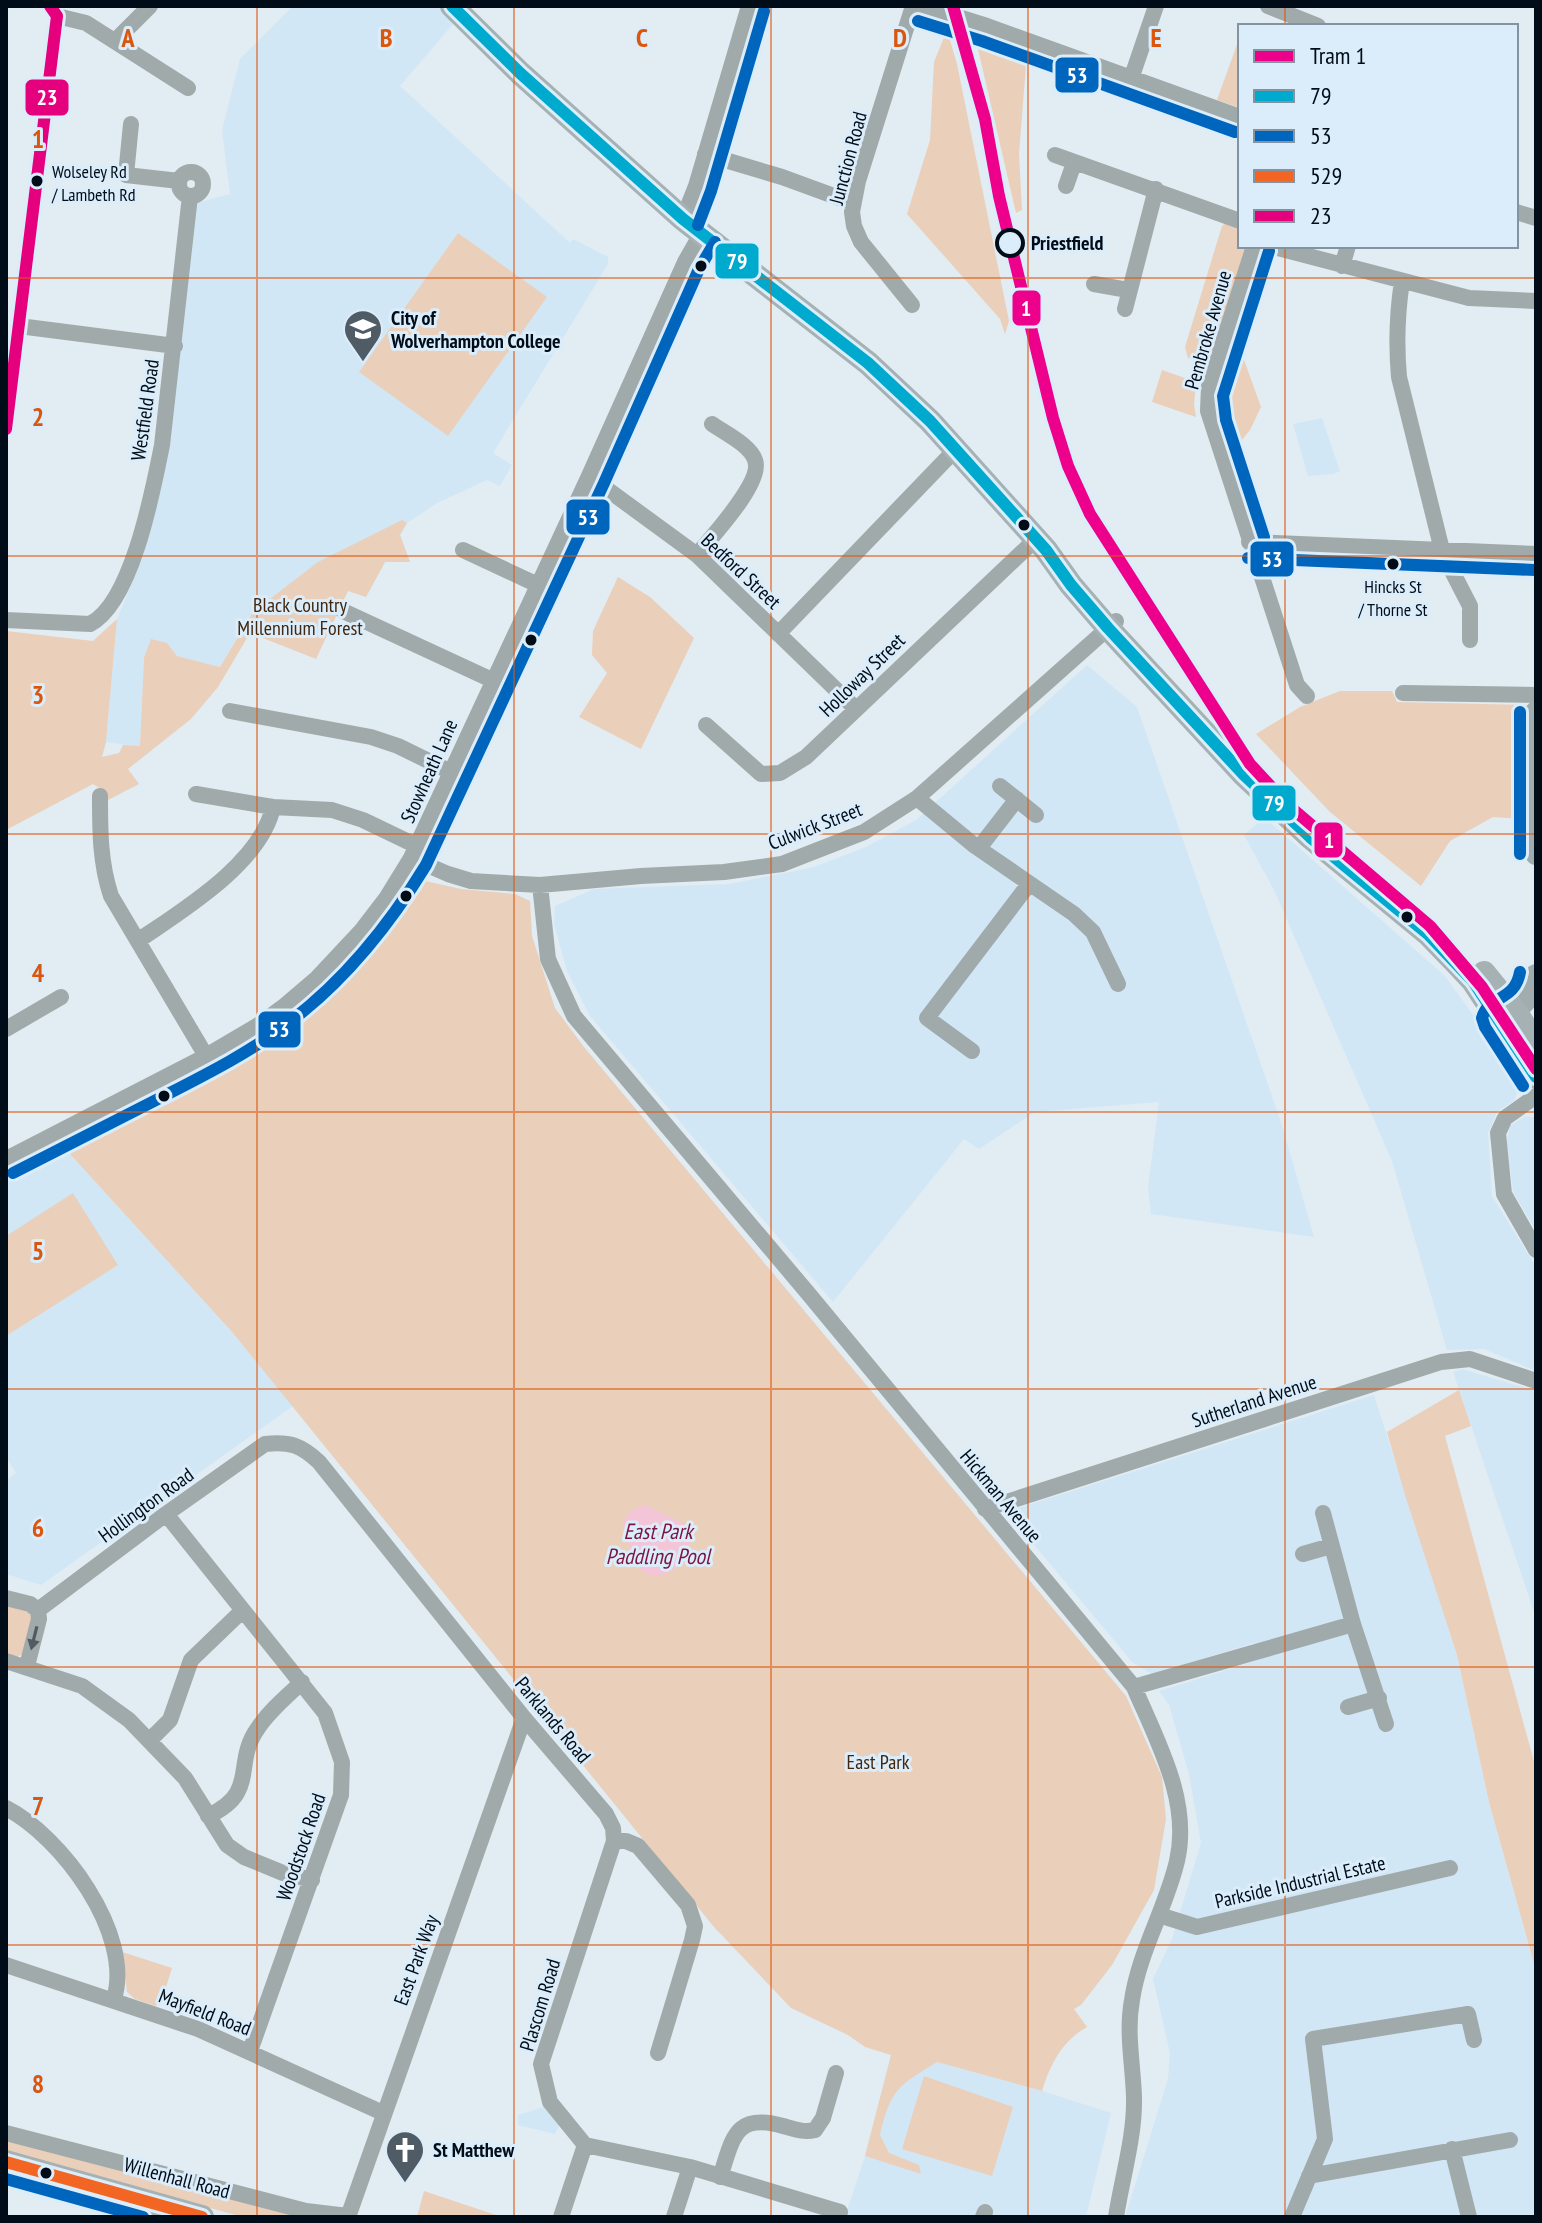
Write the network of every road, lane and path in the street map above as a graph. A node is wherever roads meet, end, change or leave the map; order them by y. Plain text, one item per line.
1 (150, 6) edge
2 (452, 6) edge
3 (749, 6) edge
4 (1156, 6) edge
5 (1268, 6) edge
6 (921, 7) edge
7 (53, 11) edge
8 (1313, 24) edge
9 (116, 40) junction
10 (1131, 79) junction
11 (188, 88) dead end
12 (1238, 116) edge
13 (131, 124) dead end
14 (705, 154) junction
15 (1055, 155) dead end
16 (1074, 163) junction
17 (1066, 186) dead end
18 (1156, 189) junction
19 (853, 203) junction
20 (1238, 220) edge
21 (692, 227) junction
22 (1253, 248) edge
23 (1277, 248) edge
24 (1347, 248) edge
25 (1342, 266) junction
26 (1402, 281) junction
27 (1094, 284) dead end
28 (1128, 290) junction
29 (1536, 301) edge
30 (912, 305) dead end
31 (1125, 309) dead end
32 (19, 326) junction
33 (175, 346) junction
34 (712, 424) dead end
35 (6, 429) edge
36 (956, 449) junction
37 (589, 476) junction
38 (1249, 542) junction
39 (1041, 544) junction
40 (463, 550) dead end
41 (1448, 550) junction
42 (1536, 554) edge
43 (697, 555) junction
44 (538, 585) junction
45 (343, 611) dead end
46 (6, 620) edge
47 (1112, 624) junction
48 (778, 634) junction
49 (1472, 640) dead end
50 (492, 680) junction
51 (1403, 693) dead end
52 (1536, 695) edge
53 (1307, 696) dead end
54 (855, 708) junction
55 (230, 711) dead end
56 (1536, 712) edge
57 (706, 725) dead end
58 (449, 771) junction
59 (1000, 786) dead end
60 (196, 794) dead end
61 (100, 796) dead end
62 (917, 798) junction
63 (1017, 799) junction
64 (273, 807) junction
65 (1036, 815) dead end
66 (979, 848) junction
67 (414, 852) junction
68 (1536, 854) edge
69 (1029, 884) junction
70 (540, 885) junction
71 (139, 940) junction
72 (1118, 984) dead end
73 (1535, 987) edge
74 (61, 997) dead end
75 (1507, 1014) junction
76 (6, 1029) edge
77 (1536, 1044) edge
78 (972, 1051) dead end
79 (206, 1056) junction
80 (1536, 1077) edge
81 (1536, 1096) edge
82 (6, 1159) edge
83 (1536, 1250) edge
84 (1536, 1381) edge
85 (283, 1442) joint
86 (985, 1509) junction
87 (1323, 1513) dead end
88 (166, 1514) junction
89 (1331, 1546) junction
90 (1303, 1554) dead end
91 (6, 1598) edge
92 (38, 1610) junction
93 (242, 1611) junction
94 (1353, 1624) junction
95 (6, 1661) edge
96 (27, 1666) junction
97 (302, 1682) junction
98 (1134, 1687) junction
99 (1379, 1698) junction
100 (1348, 1707) dead end
101 (524, 1718) junction
102 (1386, 1724) dead end
103 (150, 1740) junction
104 (6, 1808) edge
105 (208, 1816) junction
106 (614, 1841) junction
107 (1450, 1868) dead end
108 (312, 1880) junction
109 (1159, 1915) junction
110 (6, 1965) edge
111 (114, 1999) junction
112 (1474, 2040) dead end
113 (250, 2051) junction
114 (658, 2053) dead end
115 (836, 2073) dead end
116 (383, 2113) junction
117 (6, 2133) edge
118 (1510, 2140) dead end
119 (585, 2145) junction
120 (1452, 2149) junction
121 (6, 2162) edge
122 (690, 2167) junction
123 (1309, 2176) junction
124 (720, 2177) junction
125 (789, 2199) junction
126 (840, 2212) dead end
127 (348, 2216) edge
128 (202, 2217) edge
129 (561, 2217) edge
130 (674, 2217) edge
131 (785, 2217) edge
132 (1116, 2217) edge
133 (1292, 2217) edge
134 (1469, 2217) edge

1 - 9 street
2 - 21 highway
3 - 14 street, Stowheath Lane
4 - 10 street
5 - 8 street
6 - 10 street
6 - 19 street, Junction Road
7 - 9 street
7 - 32 street
9 - 11 street
10 - 12 street
13 - 33 street, Westfield Road
14 - 19 street
14 - 21 street, Stowheath Lane
15 - 16 street
16 - 17 street
16 - 18 street
18 - 20 street
18 - 28 street
19 - 30 street, Junction Road
21 - 36 highway
21 - 37 street, Stowheath Lane
22 - 38 street, Pembroke Avenue
23 - 25 street
24 - 25 street
25 - 26 street
26 - 29 street
26 - 41 street
27 - 28 street
28 - 31 street
32 - 33 street
32 - 35 street
33 - 46 street, Westfield Road
34 - 43 street
36 - 39 highway
36 - 48 street
37 - 43 street, Bedford Street
37 - 44 street, Stowheath Lane
38 - 41 street
38 - 53 street, Pembroke Avenue
39 - 47 highway
39 - 54 street, Holloway Street
40 - 44 street
41 - 42 street
41 - 49 street
43 - 48 street, Bedford Street
44 - 50 street, Stowheath Lane
45 - 50 street
47 - 62 street, Culwick Street
47 - 75 highway
48 - 54 street, Bedford Street
50 - 58 street, Stowheath Lane
51 - 52 street
54 - 57 street, Holloway Street
55 - 58 street
56 - 68 main road
58 - 67 street, Stowheath Lane
59 - 63 street
60 - 64 street, Culwick Street
61 - 71 street
62 - 66 street
62 - 70 street, Culwick Street
63 - 65 street
63 - 66 street
64 - 67 street, Culwick Street
64 - 71 street
66 - 69 street
67 - 70 street, Culwick Street
67 - 79 street, Stowheath Lane
69 - 72 street
69 - 78 street
70 - 86 street, Hickman Avenue
71 - 79 street
73 - 75 main road
74 - 76 street
75 - 77 highway
75 - 80 highway
79 - 82 street, Stowheath Lane
81 - 83 street
84 - 86 street, Sutherland Avenue
85 - 88 street, Hollington Road
85 - 101 street, Parklands Road
86 - 98 street, Hickman Avenue
87 - 89 street
88 - 92 street, Hollington Road
88 - 93 street, Woodstock Road
89 - 90 street
89 - 94 street
91 - 92 street
92 -> 96 street
93 - 97 street, Woodstock Road
93 - 103 street
94 - 98 street
94 - 99 street
95 - 96 street
96 - 103 street
97 - 105 street
97 - 108 street, Woodstock Road
98 - 109 street, Hickman Avenue
99 - 100 street
99 - 102 street
101 - 106 street, Parklands Road
101 - 116 street, East Park Way
103 - 105 street
104 - 111 street
105 - 108 street
106 - 114 street
106 - 119 street, Plascom Road
107 - 109 street, Parkside Industrial Estate
108 - 113 street, Woodstock Road
109 - 132 street, Hickman Avenue
110 - 111 street, Mayfield Road
111 - 113 street, Mayfield Road
112 - 123 street
113 - 116 street, Mayfield Road
115 - 124 street
116 - 127 street, East Park Way
117 - 127 street, Willenhall Road
118 - 120 street
119 - 122 street
119 - 129 street
120 - 123 street
120 - 134 street
121 - 128 highway, Willenhall Road
122 - 124 street
122 - 130 street
123 - 133 street
124 - 125 street
125 - 126 street
125 - 131 street

